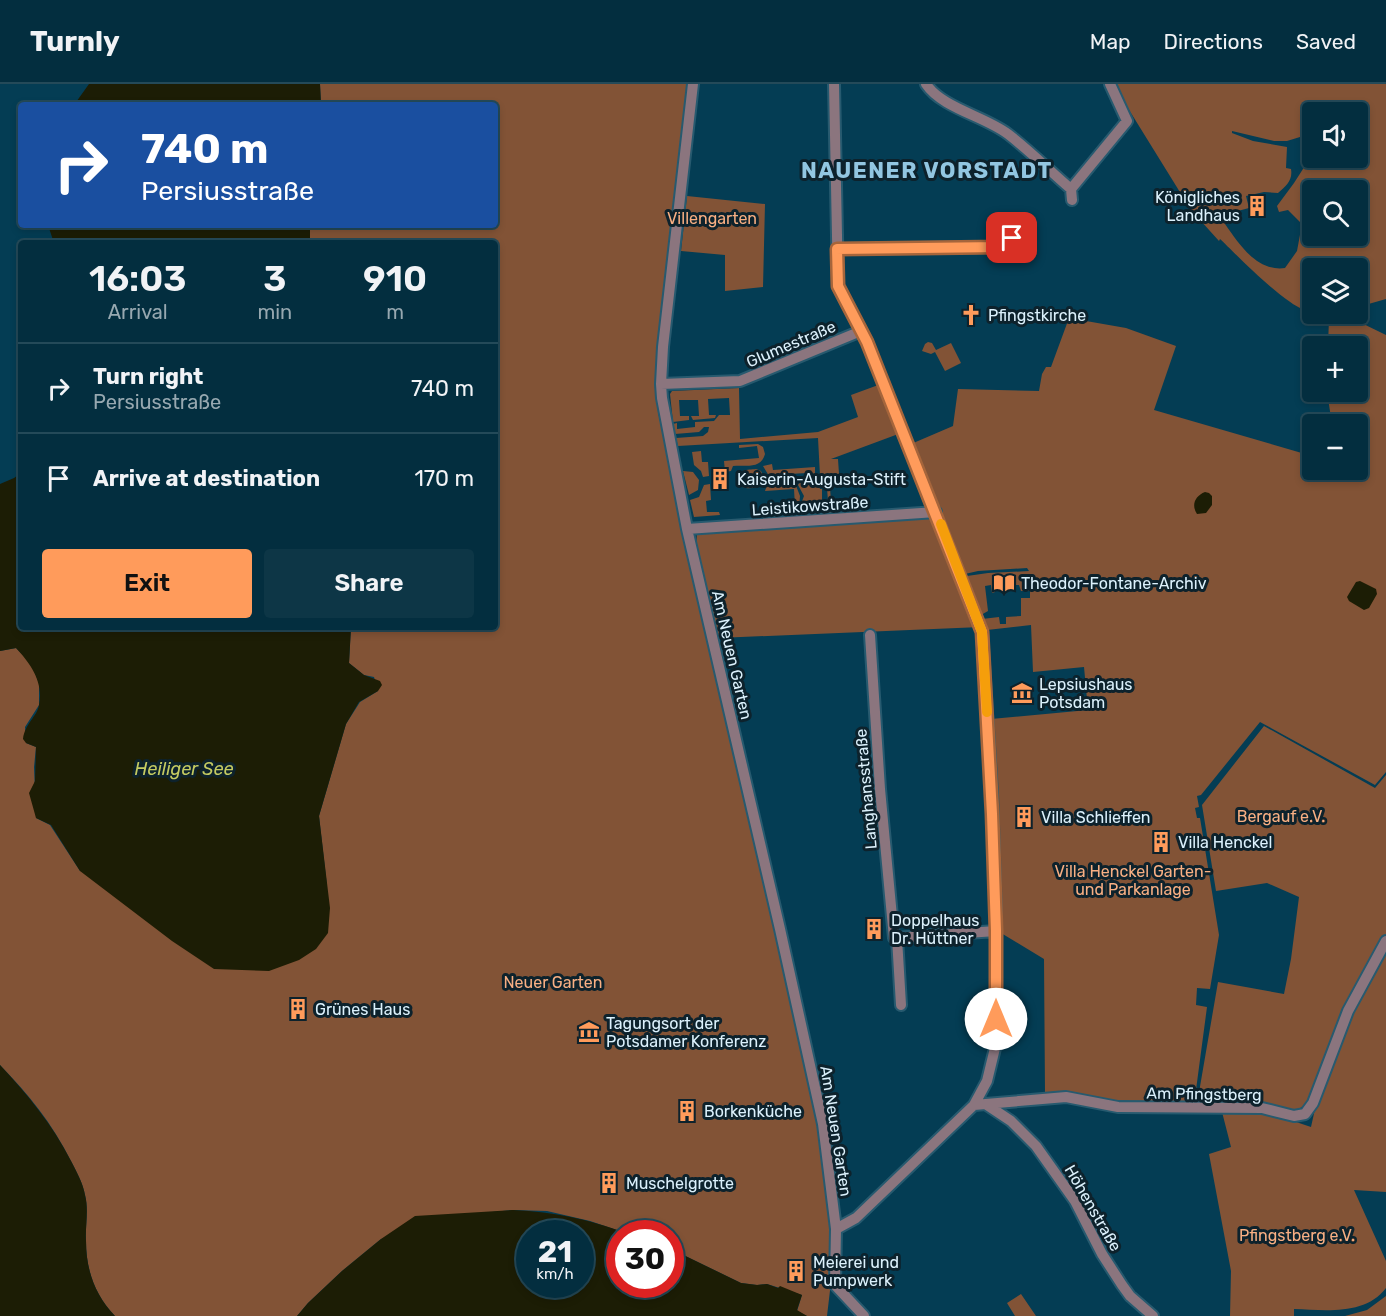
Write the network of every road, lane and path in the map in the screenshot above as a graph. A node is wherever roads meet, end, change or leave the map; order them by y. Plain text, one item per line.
1 (693, 84) edge
2 (834, 84) edge
3 (926, 84) edge
4 (1110, 84) edge
5 (1001, 247) dead end
6 (837, 249) junction
7 (861, 331) junction
8 (661, 384) junction
9 (936, 512) junction
10 (687, 529) junction
11 (870, 635) dead end
12 (996, 931) junction
13 (897, 938) junction
14 (1386, 940) edge
15 (901, 1005) dead end
16 (1018, 1102) junction
17 (974, 1105) junction
18 (987, 1105) junction
19 (1011, 1120) junction
20 (836, 1229) junction
21 (864, 1316) edge
22 (1152, 1316) edge

1 - 8 street, Am Neuen Garten
2 - 6 street
3 - 4 street
5 - 6 street
6 - 7 street
7 - 8 street, Glumestraße
7 - 9 street
8 - 10 street, Am Neuen Garten
9 - 10 street, Leistikowstraße
9 - 12 street
10 - 20 street, Am Neuen Garten
11 - 13 street, Langhansstraße
12 - 13 street
12 - 17 street
13 - 15 street, Langhansstraße
14 - 16 street, Am Pfingstberg
16 - 18 street, Am Pfingstberg
16 - 19 street
17 - 18 street
17 - 20 street
18 - 19 street, Höhenstraße
19 - 22 street, Höhenstraße
20 - 21 street, Am Neuen Garten

